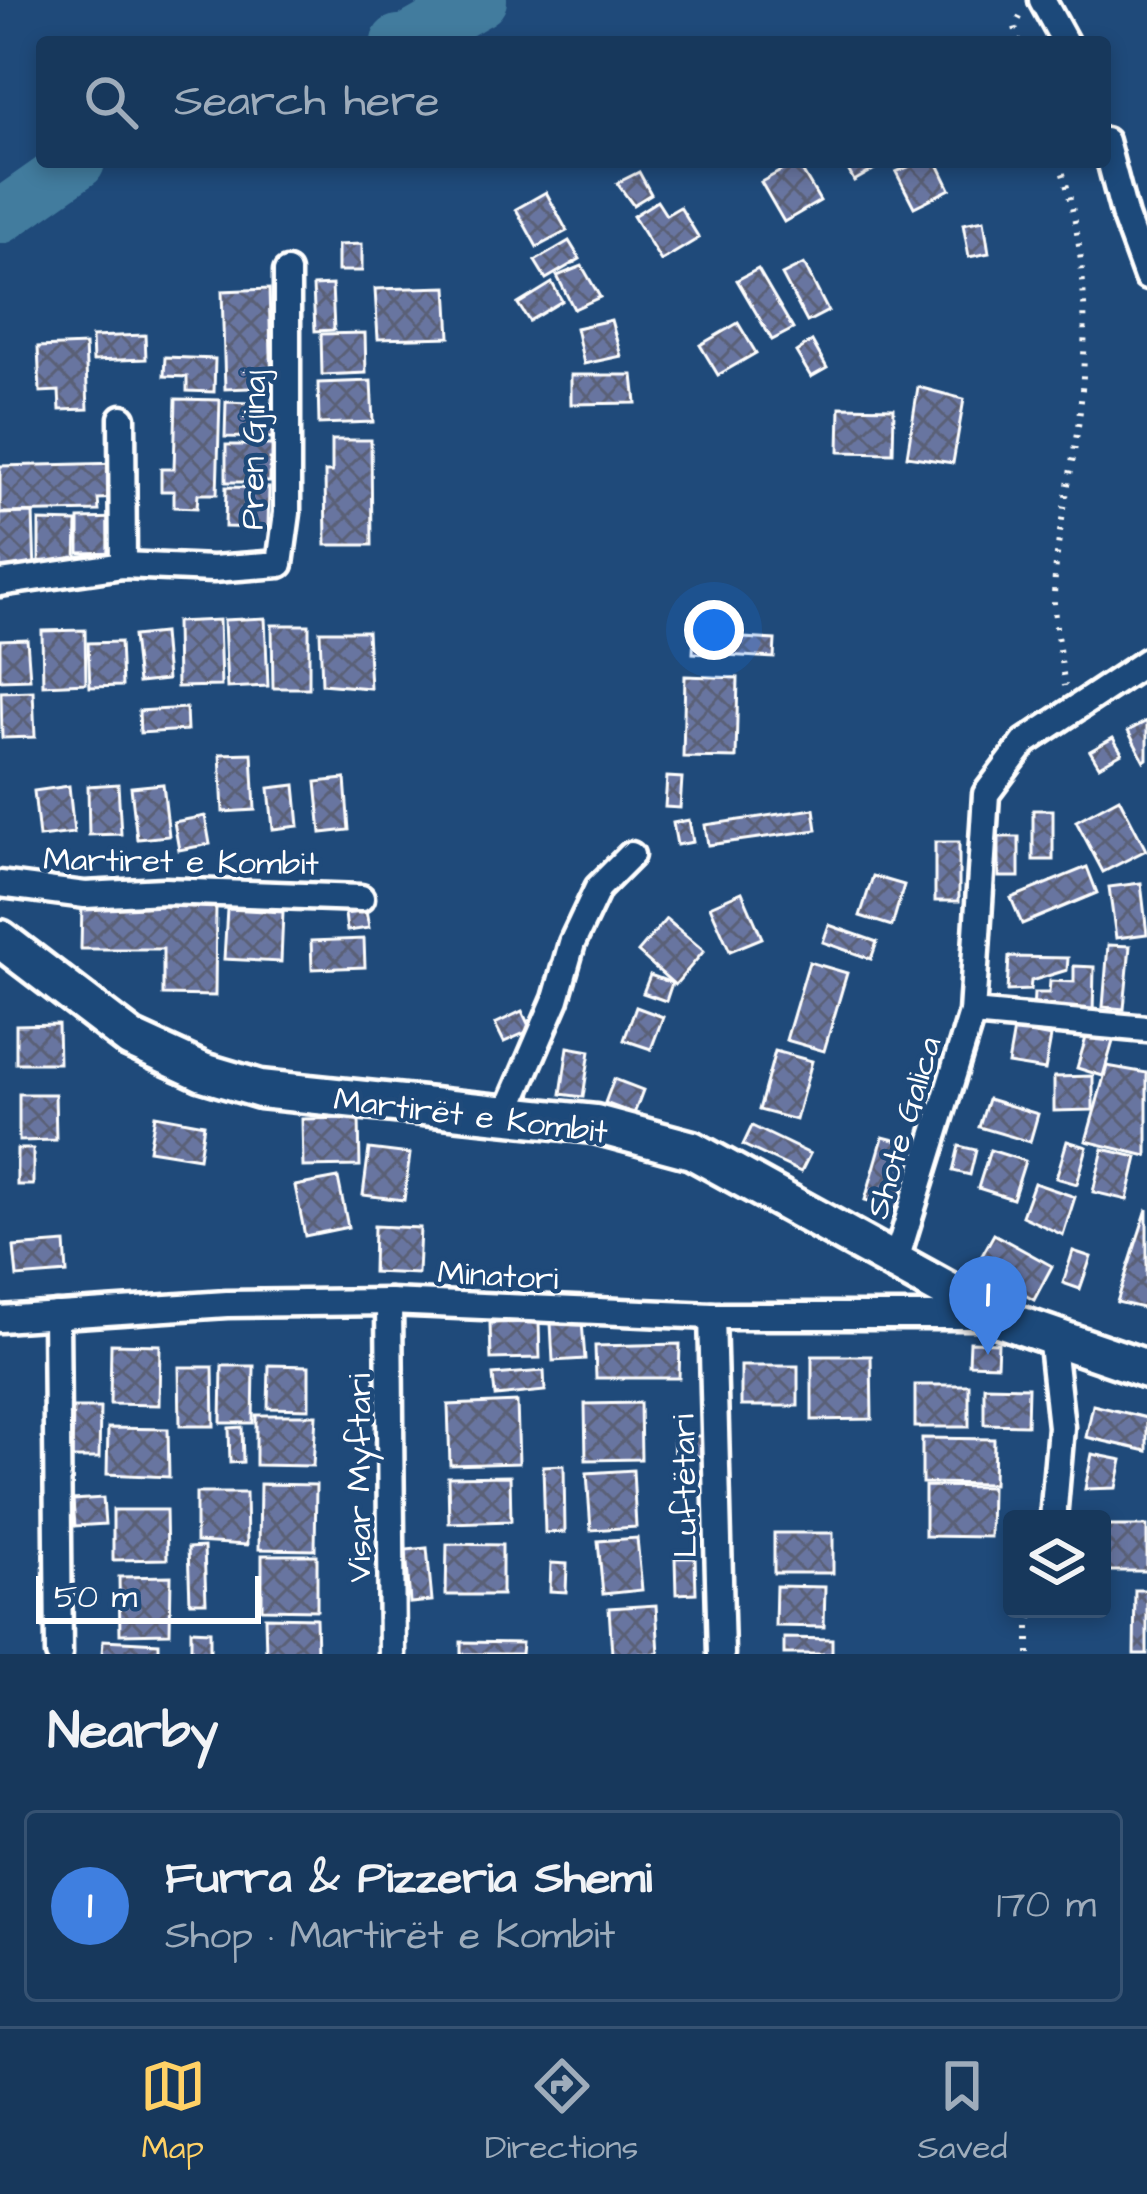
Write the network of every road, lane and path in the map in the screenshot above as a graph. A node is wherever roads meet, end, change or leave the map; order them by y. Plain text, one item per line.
1 (1042, 0) edge
2 (1063, 36) edge
3 (1111, 162) edge
4 (1061, 168) edge
5 (287, 272) dead end
6 (1147, 278) edge
7 (122, 418) dead end
8 (123, 566) junction
9 (0, 583) edge
10 (1147, 661) edge
11 (1068, 713) junction
12 (632, 855) dead end
13 (0, 884) edge
14 (362, 898) dead end
15 (0, 939) edge
16 (972, 1013) junction
17 (1147, 1029) edge
18 (506, 1115) junction
19 (896, 1260) junction
20 (389, 1302) junction
21 (56, 1316) junction
22 (712, 1316) junction
23 (993, 1316) junction
24 (0, 1319) edge
25 (1051, 1335) junction
26 (1147, 1369) edge
27 (1055, 1510) edge
28 (1031, 1618) edge
29 (59, 1654) edge
30 (392, 1654) edge
31 (721, 1654) edge
32 (1029, 1654) edge

1 - 2 street
3 - 6 street
4 - 11 path
5 - 8 street, Pren Gjinaj
7 - 8 street
8 - 9 street, Pren Gjinaj
10 - 11 street, Shote Galica
11 - 16 street, Shote Galica
12 - 18 street
13 - 14 street, Martiret e Kombit
15 - 18 main road, Martirët e Kombit
16 - 17 street, Shote Galica
16 - 19 street, Shote Galica
18 - 19 main road, Martirët e Kombit
19 - 23 main road, Martirët e Kombit
20 - 21 street, Minatori
20 - 22 street, Minatori
20 - 30 street, Visar Myftari
21 - 24 street, Minatori
21 - 29 street
22 - 23 street, Minatori
22 - 31 street, Luftëtari
23 - 25 main road, Martirët e Kombit
25 - 26 main road, Martirët e Kombit
25 - 27 street
28 - 32 path

